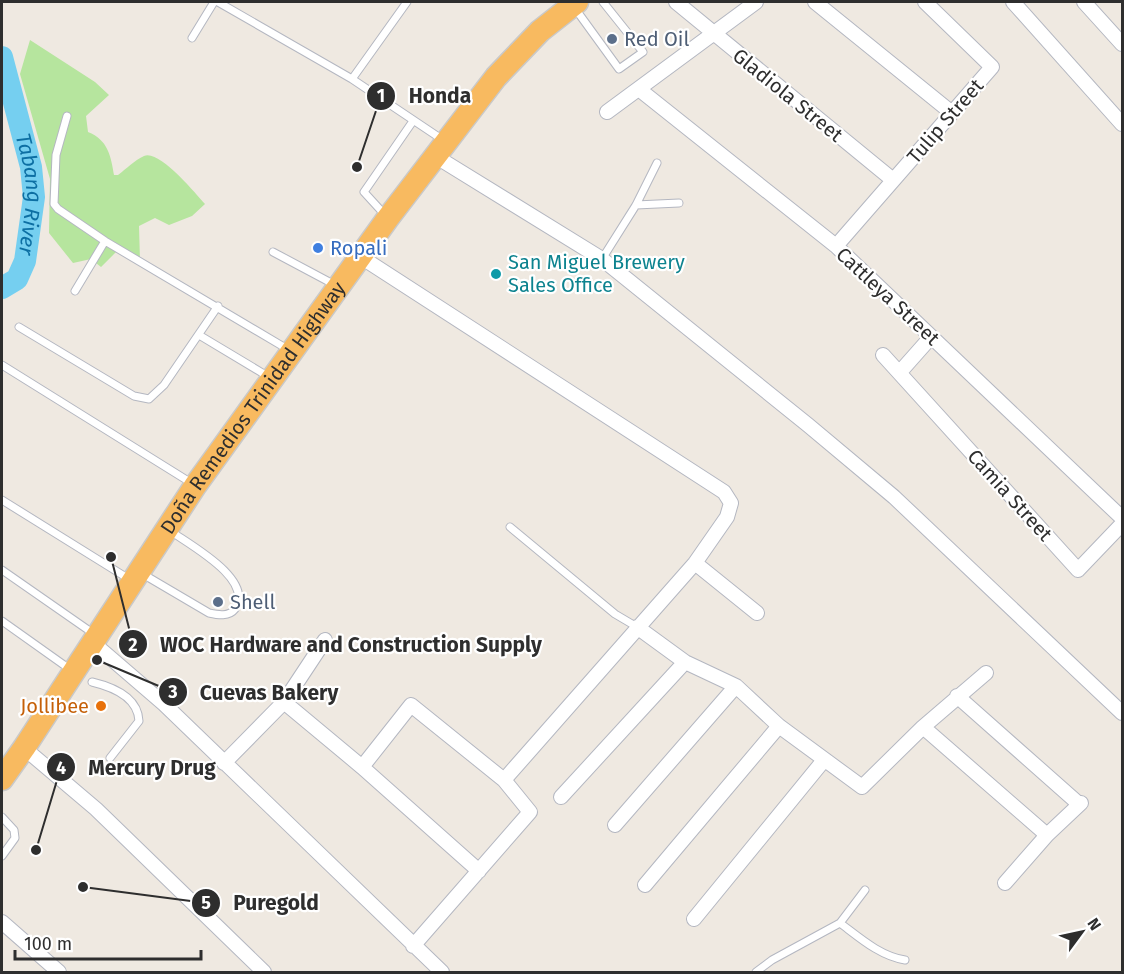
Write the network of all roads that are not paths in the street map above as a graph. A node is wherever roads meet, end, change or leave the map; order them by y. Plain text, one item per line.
1 (216, 2) edge
2 (407, 2) edge
3 (603, 2) edge
4 (756, 2) edge
5 (814, 2) edge
6 (925, 2) edge
7 (1013, 2) edge
8 (1084, 2) edge
9 (575, 3) edge
10 (682, 4) edge
11 (711, 33) junction
12 (192, 38) dead end
13 (1122, 44) edge
14 (352, 79) junction
15 (640, 90) junction
16 (607, 112) dead end
17 (952, 113) junction
18 (68, 116) dead end
19 (413, 121) junction
20 (1122, 124) edge
21 (441, 149) junction
22 (657, 163) dead end
23 (893, 180) junction
24 (678, 203) dead end
25 (636, 205) junction
26 (388, 218) junction
27 (105, 241) junction
28 (836, 246) junction
29 (273, 252) dead end
30 (362, 256) junction
31 (602, 259) junction
32 (340, 287) junction
33 (75, 291) dead end
34 (218, 306) junction
35 (20, 327) dead end
36 (200, 335) junction
37 (931, 337) junction
38 (292, 352) junction
39 (883, 355) dead end
40 (2, 365) edge
41 (900, 372) junction
42 (272, 379) junction
43 (195, 486) junction
44 (2, 500) edge
45 (1122, 518) edge
46 (1122, 524) edge
47 (510, 527) dead end
48 (166, 528) junction
49 (695, 563) junction
50 (2, 570) edge
51 (135, 576) junction
52 (757, 613) dead end
53 (2, 621) edge
54 (637, 627) junction
55 (94, 639) junction
56 (325, 640) dead end
57 (685, 662) junction
58 (986, 673) dead end
59 (82, 677) junction
60 (736, 686) junction
61 (957, 696) junction
62 (284, 702) junction
63 (1122, 713) edge
64 (779, 726) junction
65 (923, 727) junction
66 (24, 748) junction
67 (110, 758) dead end
68 (824, 760) junction
69 (224, 763) junction
70 (362, 766) junction
71 (2, 779) edge
72 (504, 780) junction
73 (561, 797) dead end
74 (2, 817) edge
75 (615, 825) dead end
76 (1047, 835) junction
77 (2, 856) edge
78 (478, 871) junction
79 (1005, 883) dead end
80 (645, 885) dead end
81 (865, 890) dead end
82 (694, 920) dead end
83 (2, 922) edge
84 (840, 923) junction
85 (413, 946) junction
86 (905, 960) dead end
87 (59, 972) edge
88 (264, 972) edge
89 (442, 972) edge
90 (756, 972) edge

1 - 12 lane
1 - 14 lane
2 - 14 lane
3 - 9 lane
4 - 11 street
5 - 17 street
6 - 17 street, Tulip Street
7 - 20 street
8 - 13 street
9 - 21 highway, Doña Remedios Trinidad Highway
10 - 11 street, Gladiola Street
11 - 15 street
11 - 23 street, Gladiola Street
14 - 19 lane
15 - 16 street
15 - 28 street, Cattleya Street
17 - 23 street, Tulip Street
18 - 27 lane
19 - 21 lane
19 - 26 lane
21 - 26 highway, Doña Remedios Trinidad Highway
21 - 31 street
22 - 25 lane
23 - 28 street, Tulip Street
24 - 25 lane
25 - 31 lane
26 - 30 highway, Doña Remedios Trinidad Highway
27 - 33 lane
27 - 34 lane
28 - 37 street, Cattleya Street
29 - 32 lane
30 - 32 highway, Doña Remedios Trinidad Highway
30 - 49 street
31 - 63 street
32 - 38 highway, Doña Remedios Trinidad Highway
34 - 36 lane
34 - 38 lane
35 - 36 lane
36 - 42 lane
37 - 41 street
37 - 45 street, Cattleya Street
38 - 42 highway, Doña Remedios Trinidad Highway
39 - 41 street, Camia Street
40 - 43 lane
41 - 46 street, Camia Street
42 - 43 highway, Doña Remedios Trinidad Highway
43 - 48 highway, Doña Remedios Trinidad Highway
44 - 51 lane
47 - 54 lane
48 - 51 highway, Doña Remedios Trinidad Highway
48 - 51 lane
49 - 52 street
49 - 54 street
50 - 55 lane
51 - 55 highway, Doña Remedios Trinidad Highway
53 - 59 lane
54 - 57 street
54 - 72 street
55 - 59 highway, Doña Remedios Trinidad Highway
55 - 69 street
56 - 62 street
57 - 60 street
57 - 73 street
58 - 61 street
59 - 66 highway, Doña Remedios Trinidad Highway
59 - 67 lane
60 - 64 street
60 - 75 street
61 - 65 street
61 - 76 street
62 - 69 street
62 - 70 street
64 - 68 street
64 - 80 street
65 - 68 street
65 - 76 street
66 - 71 highway, Doña Remedios Trinidad Highway
66 - 88 street
68 - 82 street
69 - 85 street
70 - 72 street
70 - 78 street
72 - 78 street
74 - 77 lane
76 - 79 street
78 - 85 street
81 - 84 lane
83 - 87 street
84 - 86 lane
84 - 90 lane
85 - 89 street

